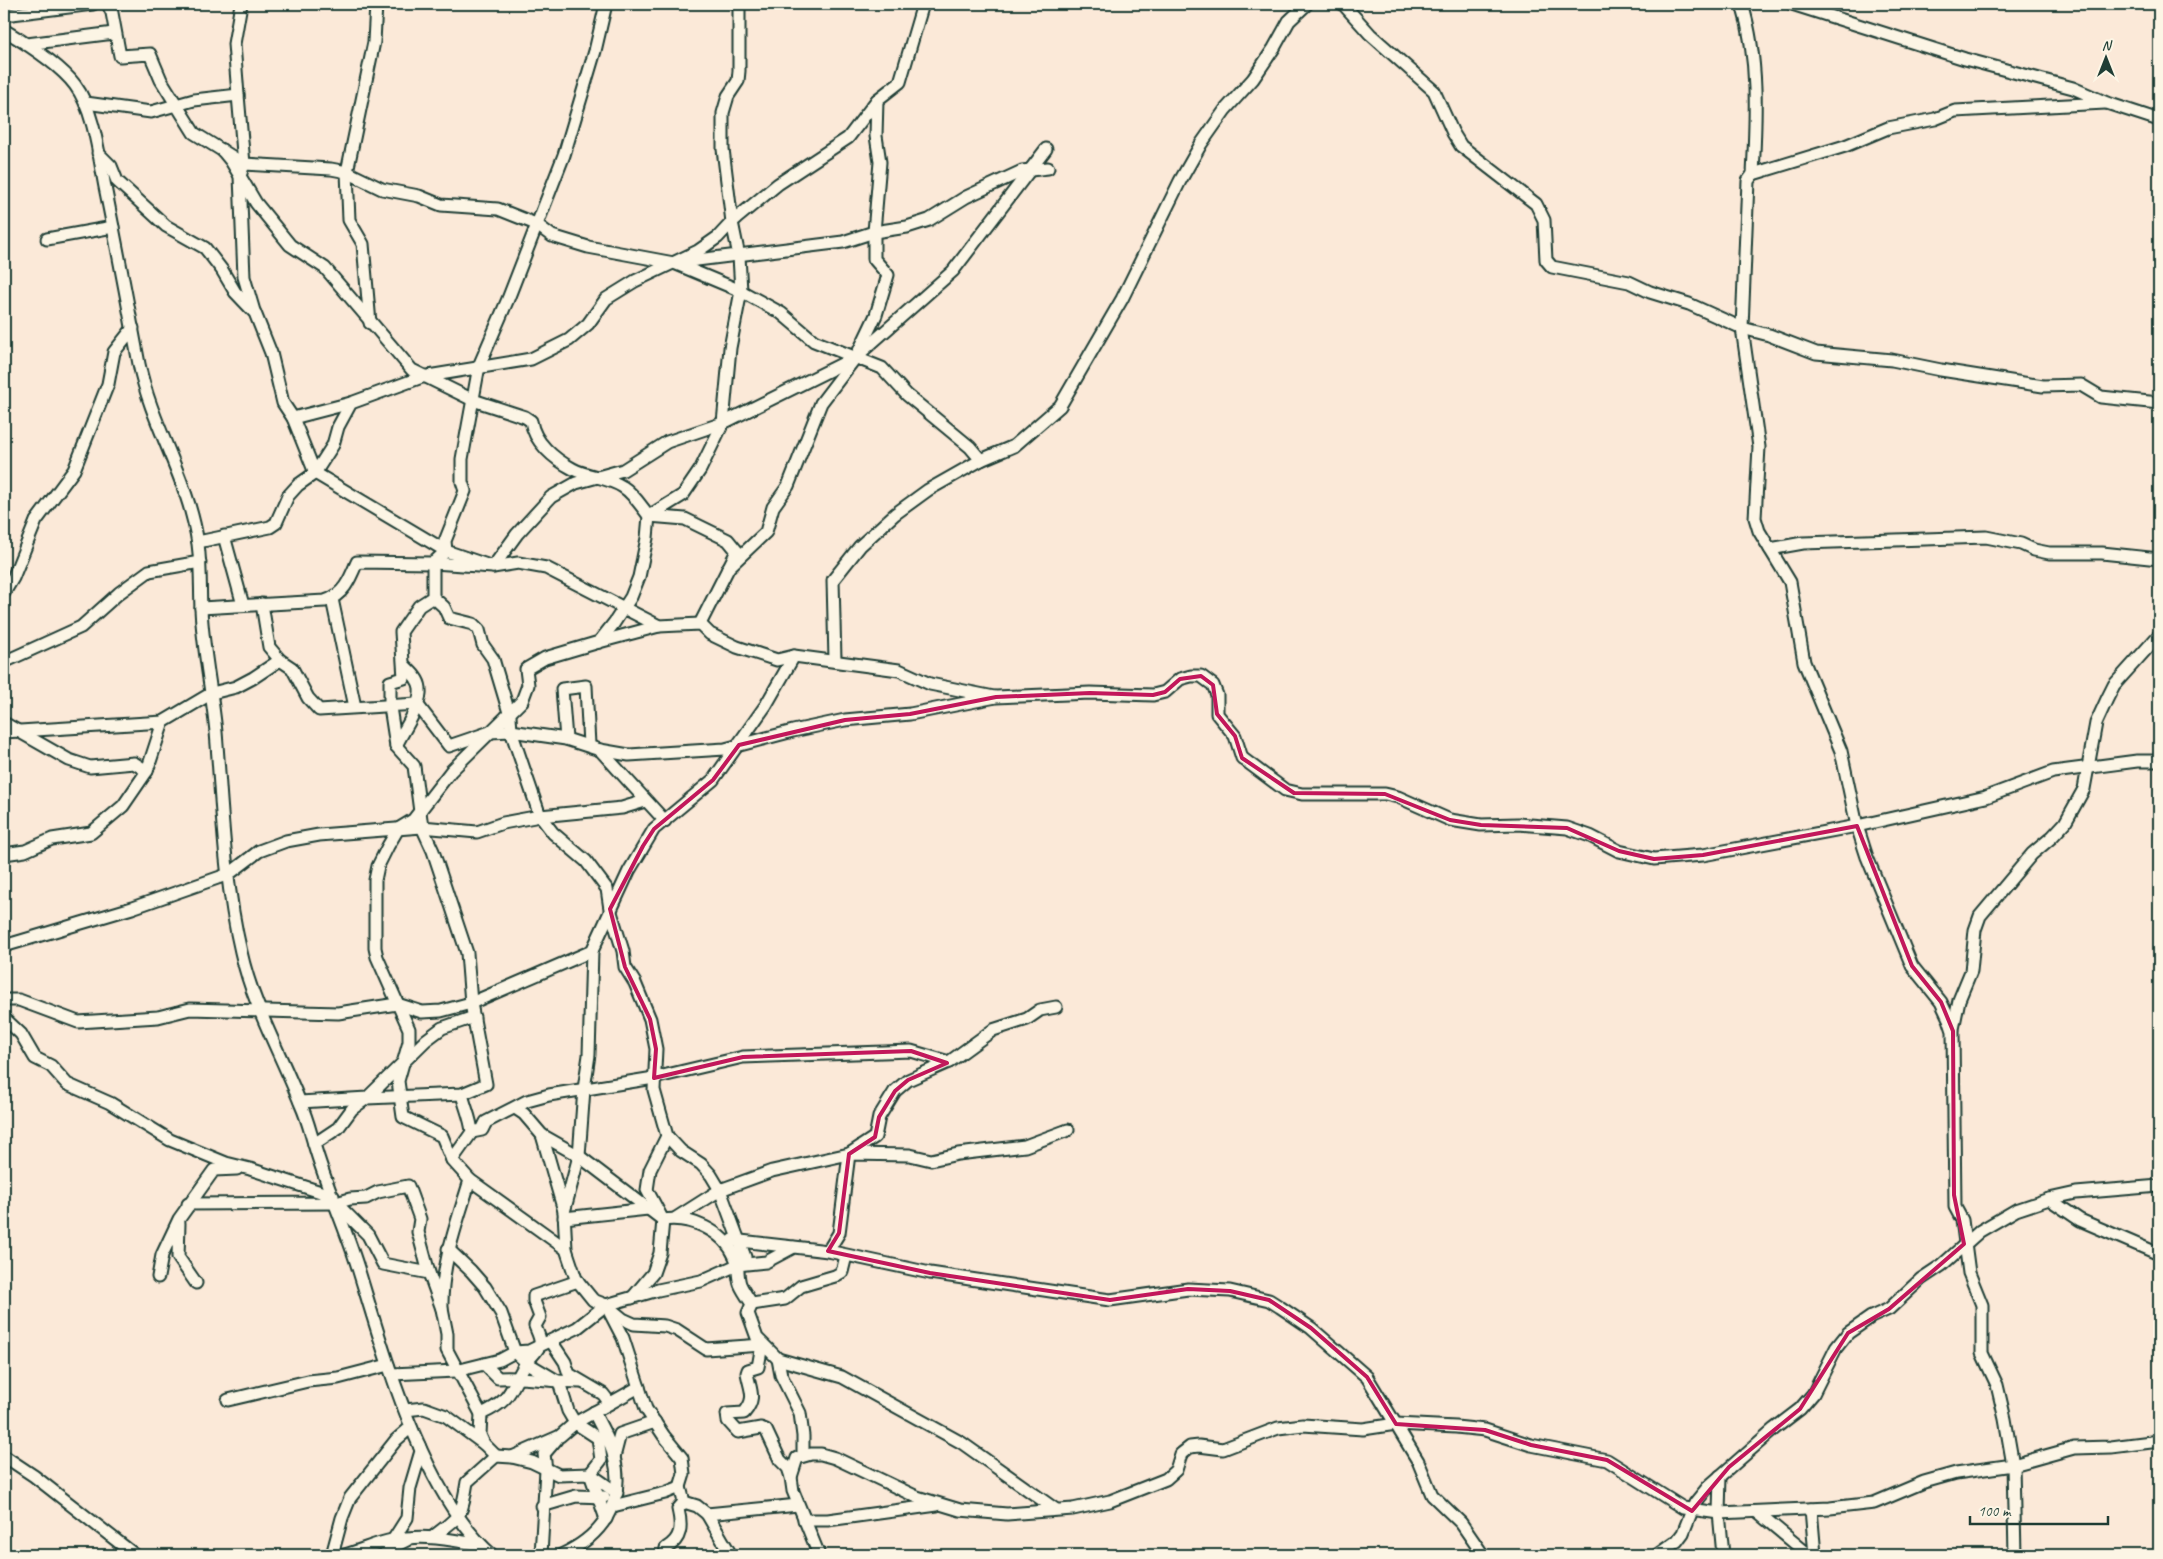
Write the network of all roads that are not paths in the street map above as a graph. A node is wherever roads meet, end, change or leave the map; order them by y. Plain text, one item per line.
1 (93, 4) edge
2 (108, 4) edge
3 (241, 4) edge
4 (376, 4) edge
5 (606, 4) edge
6 (739, 4) edge
7 (924, 4) edge
8 (1307, 4) edge
9 (1343, 4) edge
10 (1742, 4) edge
11 (1792, 4) edge
12 (4, 15) edge
13 (4, 30) edge
14 (114, 33) junction
15 (28, 44) junction
16 (238, 95) junction
17 (877, 100) junction
18 (86, 103) junction
19 (176, 103) junction
20 (2107, 103) junction
21 (2159, 120) edge
22 (1046, 149) dead end
23 (222, 150) junction
24 (98, 153) junction
25 (244, 164) junction
26 (1048, 168) dead end
27 (1029, 170) junction
28 (347, 172) junction
29 (1753, 174) junction
30 (240, 176) junction
31 (732, 222) junction
32 (536, 224) junction
33 (113, 227) junction
34 (874, 232) junction
35 (47, 239) dead end
36 (739, 256) junction
37 (674, 263) junction
38 (740, 291) junction
39 (255, 313) junction
40 (370, 323) junction
41 (133, 328) junction
42 (1742, 328) junction
43 (856, 357) junction
44 (479, 366) junction
45 (425, 376) junction
46 (472, 400) junction
47 (351, 403) junction
48 (2159, 404) edge
49 (293, 418) junction
50 (723, 423) junction
51 (981, 460) junction
52 (315, 474) junction
53 (598, 476) junction
54 (648, 516) junction
55 (224, 536) junction
56 (198, 542) junction
57 (1770, 549) junction
58 (446, 551) junction
59 (2159, 559) edge
60 (200, 562) junction
61 (433, 563) junction
62 (493, 567) junction
63 (728, 568) junction
64 (4, 593) edge
65 (433, 597) junction
66 (332, 599) junction
67 (262, 604) junction
68 (243, 605) junction
69 (625, 607) junction
70 (201, 608) junction
71 (700, 624) junction
72 (659, 626) junction
73 (2159, 635) edge
74 (599, 642) junction
75 (794, 656) junction
76 (280, 660) junction
77 (835, 660) junction
78 (4, 662) edge
79 (404, 665) junction
80 (212, 693) junction
81 (996, 697) junction
82 (416, 704) junction
83 (390, 707) junction
84 (356, 708) junction
85 (510, 716) junction
86 (4, 722) edge
87 (163, 722) junction
88 (511, 731) junction
89 (4, 732) edge
90 (20, 732) junction
91 (490, 732) junction
92 (566, 739) junction
93 (396, 746) junction
94 (739, 746) junction
95 (594, 747) junction
96 (2159, 761) edge
97 (2088, 769) junction
98 (147, 771) junction
99 (645, 801) junction
100 (420, 810) junction
101 (540, 816) junction
102 (665, 821) junction
103 (1857, 826) junction
104 (422, 827) junction
105 (398, 829) junction
106 (4, 854) edge
107 (229, 874) junction
108 (610, 909) junction
109 (4, 946) edge
110 (592, 951) junction
111 (4, 1000) edge
112 (472, 1003) junction
113 (397, 1004) junction
114 (1056, 1007) dead end
115 (259, 1011) junction
116 (474, 1017) junction
117 (4, 1018) edge
118 (1953, 1031) junction
119 (405, 1062) junction
120 (949, 1062) junction
121 (654, 1078) junction
122 (584, 1089) junction
123 (462, 1094) junction
124 (400, 1095) junction
125 (367, 1098) junction
126 (300, 1102) junction
127 (515, 1108) junction
128 (1068, 1130) dead end
129 (472, 1132) junction
130 (542, 1135) junction
131 (667, 1136) junction
132 (314, 1144) junction
133 (849, 1154) junction
134 (579, 1156) junction
135 (452, 1160) junction
136 (250, 1169) junction
137 (470, 1180) junction
138 (2159, 1186) edge
139 (720, 1190) junction
140 (2049, 1199) junction
141 (335, 1200) junction
142 (188, 1204) junction
143 (648, 1209) junction
144 (564, 1215) junction
145 (676, 1218) junction
146 (179, 1219) junction
147 (663, 1220) junction
148 (723, 1239) junction
149 (738, 1241) junction
150 (1964, 1244) junction
151 (794, 1247) junction
152 (448, 1249) junction
153 (566, 1249) junction
154 (828, 1252) junction
155 (2159, 1254) edge
156 (846, 1256) junction
157 (737, 1265) junction
158 (429, 1273) junction
159 (158, 1277) dead end
160 (578, 1281) junction
161 (196, 1283) dead end
162 (631, 1299) junction
163 (752, 1304) junction
164 (606, 1306) junction
165 (442, 1309) junction
166 (551, 1341) junction
167 (762, 1345) junction
168 (540, 1346) junction
169 (515, 1352) junction
170 (778, 1359) junction
171 (526, 1363) junction
172 (484, 1364) junction
173 (390, 1369) junction
174 (456, 1371) junction
175 (519, 1376) junction
176 (559, 1382) junction
177 (580, 1382) junction
178 (639, 1387) junction
179 (228, 1400) dead end
180 (610, 1403) junction
181 (405, 1410) junction
182 (594, 1412) junction
183 (481, 1414) junction
184 (655, 1422) junction
185 (575, 1423) junction
186 (1396, 1424) junction
187 (411, 1427) junction
188 (560, 1436) junction
189 (2159, 1442) edge
190 (419, 1443) junction
191 (484, 1444) junction
192 (802, 1455) junction
193 (4, 1456) edge
194 (496, 1456) junction
195 (512, 1457) junction
196 (614, 1457) junction
197 (2013, 1465) junction
198 (546, 1470) junction
199 (590, 1474) junction
200 (1720, 1476) junction
201 (791, 1477) junction
202 (680, 1486) junction
203 (597, 1496) junction
204 (615, 1499) junction
205 (684, 1502) junction
206 (798, 1504) junction
207 (942, 1505) junction
208 (542, 1506) junction
209 (1811, 1508) junction
210 (1055, 1509) junction
211 (1692, 1511) junction
212 (1756, 1512) junction
213 (1718, 1513) junction
214 (707, 1514) junction
215 (459, 1517) junction
216 (606, 1520) junction
217 (804, 1520) junction
218 (434, 1536) junction
219 (393, 1540) junction
220 (408, 1540) junction
221 (480, 1545) junction
222 (575, 1549) junction
223 (135, 1555) edge
224 (332, 1555) edge
225 (344, 1555) edge
226 (384, 1555) edge
227 (492, 1555) edge
228 (541, 1555) edge
229 (561, 1555) edge
230 (586, 1555) edge
231 (664, 1555) edge
232 (731, 1555) edge
233 (819, 1555) edge
234 (1483, 1555) edge
235 (1657, 1555) edge
236 (1723, 1555) edge
237 (1809, 1555) edge
238 (1815, 1555) edge
239 (2016, 1555) edge

1 - 12 street
2 - 14 street
3 - 16 street
4 - 28 street
5 - 32 street
6 - 31 street
7 - 17 street
8 - 51 street
9 - 42 street
10 - 29 street
11 - 20 street
13 - 15 street
14 - 15 street
14 - 19 street
15 - 18 street
16 - 19 street
16 - 25 street
17 - 31 street
17 - 34 street
18 - 19 street
18 - 24 street
19 - 23 street
20 - 21 street
20 - 29 street
22 - 27 street
23 - 25 street
23 - 30 street
24 - 33 street
24 - 39 street
25 - 28 street
25 - 30 street
26 - 27 street
27 - 34 street
27 - 43 street
28 - 32 street
28 - 40 street
29 - 42 street
30 - 39 street
30 - 40 street
31 - 36 street
31 - 37 street
32 - 37 street
32 - 44 street
33 - 35 street
33 - 41 street
34 - 36 street
34 - 43 street
36 - 37 street
36 - 38 street
37 - 38 street
37 - 44 street
38 - 43 street
38 - 50 street
39 - 49 street
40 - 45 street
41 - 56 street
41 - 64 street
42 - 48 street
42 - 57 street
43 - 50 street
43 - 51 street
43 - 63 street
44 - 45 street
44 - 46 street
45 - 46 street
45 - 47 street
46 - 53 street
46 - 58 street
47 - 49 street
47 - 52 street
49 - 52 street
50 - 53 street
50 - 54 street
51 - 77 street
52 - 55 street
52 - 58 street
53 - 54 street
53 - 62 street
54 - 63 street
54 - 69 street
55 - 56 street
55 - 68 street
56 - 60 street
57 - 59 street
57 - 103 street
58 - 61 street
58 - 62 street
60 - 70 street
60 - 78 street
61 - 62 street
61 - 65 street
61 - 66 street
62 - 69 street
63 - 71 street
65 - 79 street
65 - 85 street
66 - 67 street
66 - 84 street
67 - 68 street
67 - 76 street
68 - 70 street
69 - 72 street
69 - 74 street
70 - 80 street
71 - 72 street
71 - 75 street
72 - 74 street
73 - 97 street
74 - 85 street
75 - 77 street
75 - 94 street
76 - 80 street
76 - 84 street
77 - 81 street
79 - 82 street
79 - 83 street
80 - 87 street
80 - 107 street
81 - 94 street
81 - 103 street
82 - 83 street
82 - 91 street
82 - 93 street
83 - 84 street
83 - 93 street
85 - 88 street
85 - 91 street
86 - 90 street
87 - 90 street
87 - 98 street
88 - 91 street
88 - 92 street
88 - 101 street
89 - 90 street
90 - 98 street
91 - 100 street
92 - 95 street
92 - 95 street
93 - 100 street
94 - 95 street
94 - 102 street
95 - 99 street
96 - 97 street
97 - 103 street
97 - 118 street
98 - 106 street
99 - 101 street
99 - 102 street
100 - 104 street
100 - 105 street
101 - 104 street
101 - 108 street
102 - 108 street
103 - 118 street
104 - 105 street
104 - 112 street
105 - 107 street
105 - 113 street
107 - 109 street
107 - 115 street
108 - 110 street
108 - 121 street
110 - 112 street
110 - 122 street
111 - 115 street
112 - 113 street
112 - 116 street
113 - 115 street
113 - 119 street
114 - 120 street
115 - 126 street
116 - 119 street
116 - 123 street
117 - 136 street
118 - 150 street
119 - 124 street
119 - 125 street
120 - 121 street
120 - 133 street
121 - 122 street
121 - 131 street
122 - 127 street
122 - 134 street
123 - 124 street
123 - 129 street
124 - 125 street
124 - 135 street
125 - 126 street
125 - 132 street
126 - 132 street
127 - 129 street
127 - 130 street
128 - 133 street
129 - 135 street
130 - 134 street
130 - 144 street
131 - 139 street
131 - 147 street
132 - 141 street
133 - 139 street
133 - 154 street
134 - 143 street
134 - 144 street
135 - 137 street
136 - 141 street
136 - 142 street
137 - 152 street
137 - 153 street
138 - 140 street
139 - 145 street
139 - 149 street
140 - 150 street
140 - 155 street
141 - 142 street
141 - 158 street
141 - 158 street
141 - 173 street
142 - 146 street
143 - 144 street
143 - 147 street
144 - 153 street
145 - 147 street
145 - 148 street
146 - 159 street
146 - 161 street
147 - 162 street
148 - 149 street
148 - 157 street
149 - 151 street
149 - 157 street
150 - 197 street
150 - 200 street
151 - 154 street
151 - 157 street
152 - 165 street
152 - 169 street
153 - 160 street
154 - 156 street
156 - 163 street
156 - 186 street
157 - 162 street
157 - 163 street
158 - 165 street
160 - 164 street
160 - 168 street
162 - 164 street
163 - 167 street
164 - 166 street
164 - 167 street
164 - 178 street
165 - 174 street
166 - 168 street
166 - 177 street
167 - 170 street
167 - 201 street
168 - 169 street
168 - 171 street
169 - 171 street
169 - 172 street
170 - 192 street
170 - 210 street
171 - 175 street
171 - 176 street
172 - 174 street
172 - 175 street
173 - 174 street
173 - 179 street
173 - 181 street
174 - 183 street
175 - 176 street
175 - 183 street
176 - 177 street
176 - 185 street
177 - 180 street
178 - 180 street
178 - 184 street
180 - 182 street
181 - 187 street
181 - 191 street
182 - 185 street
182 - 196 street
183 - 191 street
184 - 196 street
184 - 202 street
185 - 188 street
185 - 199 street
186 - 210 street
186 - 211 street
186 - 234 street
187 - 190 street
187 - 224 street
188 - 195 street
188 - 198 street
189 - 197 street
190 - 215 street
190 - 219 street
191 - 194 street
192 - 201 street
192 - 207 street
193 - 223 street
194 - 195 street
194 - 215 street
195 - 198 street
196 - 204 street
197 - 209 street
197 - 239 street
198 - 199 street
198 - 208 street
199 - 203 street
199 - 204 street
200 - 211 street
200 - 213 street
201 - 206 street
202 - 204 street
202 - 205 street
203 - 204 street
203 - 208 street
203 - 216 street
204 - 216 street
205 - 214 street
205 - 231 street
206 - 214 street
206 - 217 street
207 - 210 street
207 - 217 street
208 - 228 street
209 - 212 street
209 - 238 street
211 - 213 street
211 - 235 street
212 - 213 street
212 - 237 street
213 - 236 street
214 - 232 street
215 - 218 street
215 - 221 street
216 - 222 street
217 - 233 street
218 - 220 street
218 - 221 street
219 - 220 street
219 - 225 street
220 - 226 street
221 - 227 street
222 - 229 street
222 - 230 street

